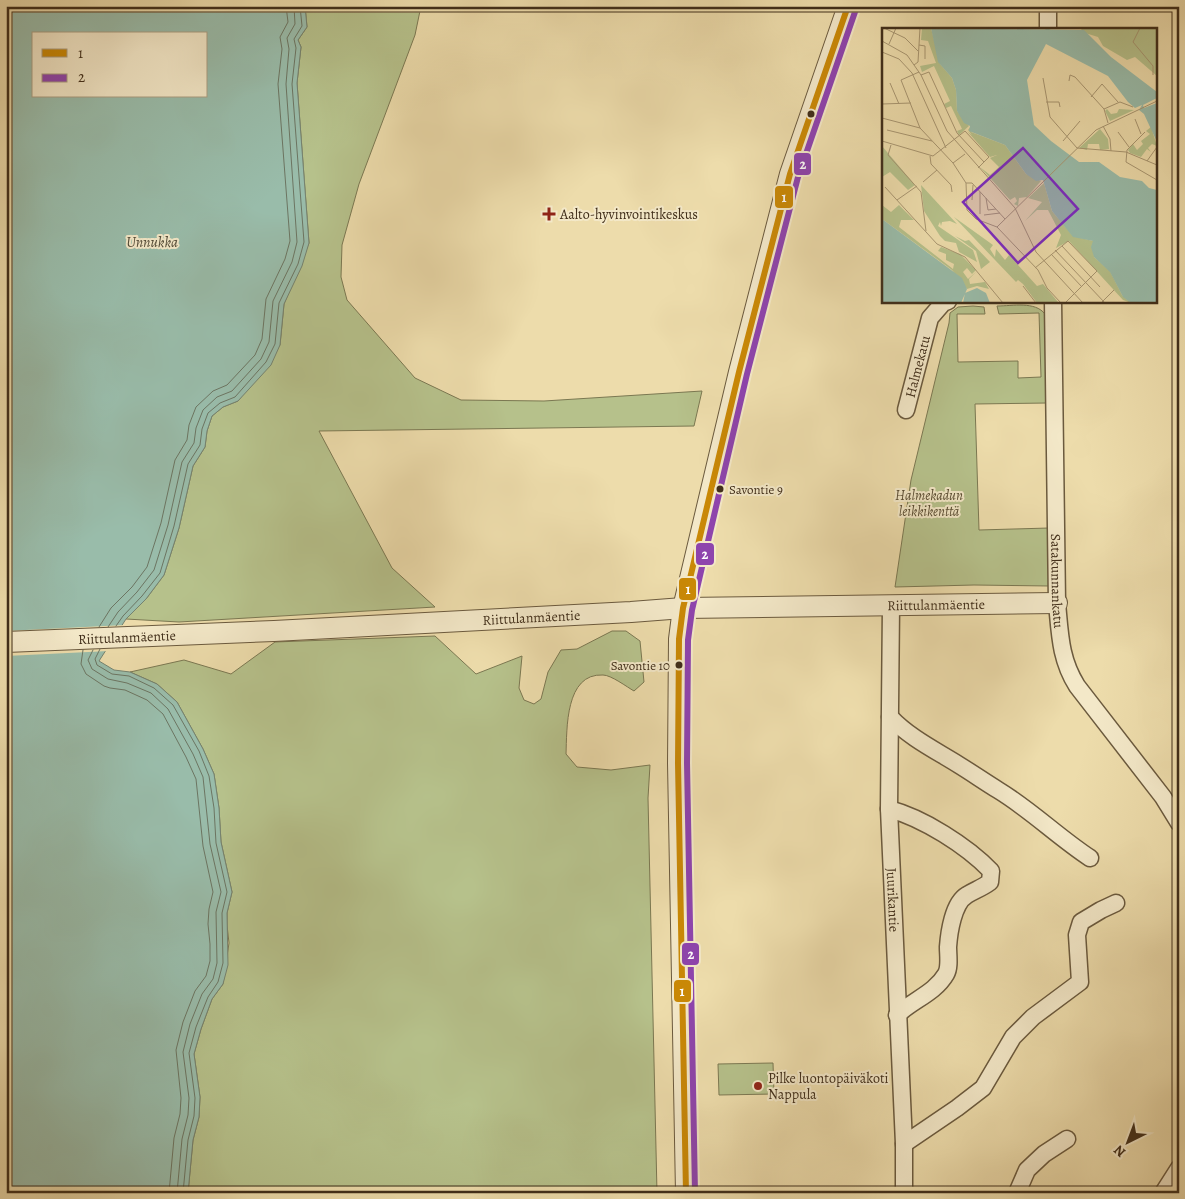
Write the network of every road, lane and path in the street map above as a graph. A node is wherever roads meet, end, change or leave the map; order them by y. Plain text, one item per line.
1 (848, 6) edge
2 (1048, 6) edge
3 (1048, 28) edge
4 (946, 302) edge
5 (1052, 302) edge
6 (906, 410) dead end
7 (1057, 603) junction
8 (891, 606) junction
9 (683, 608) junction
10 (6, 642) edge
11 (890, 718) junction
12 (890, 809) junction
13 (1179, 823) edge
14 (1090, 858) dead end
15 (1116, 903) dead end
16 (897, 1015) junction
17 (1067, 1139) dead end
18 (904, 1144) junction
19 (1179, 1168) edge
20 (686, 1193) edge
21 (904, 1193) edge
22 (1017, 1193) edge
23 (1163, 1193) edge

1 - 9 street
2 - 3 street
4 - 6 street, Halmekatu
5 - 7 street, Satakunnankatu
7 - 8 street, Riittulanmäentie
7 - 13 street, Satakunnankatu
8 - 9 street, Riittulanmäentie
8 - 11 street, Juurikantie
9 - 10 street, Riittulanmäentie
9 - 20 street
11 - 12 street, Juurikantie
11 - 14 street
12 - 16 street, Juurikantie
12 - 16 street
15 - 18 street
16 - 18 street, Juurikantie
17 - 22 street
18 - 21 street, Juurikantie
19 - 23 street

